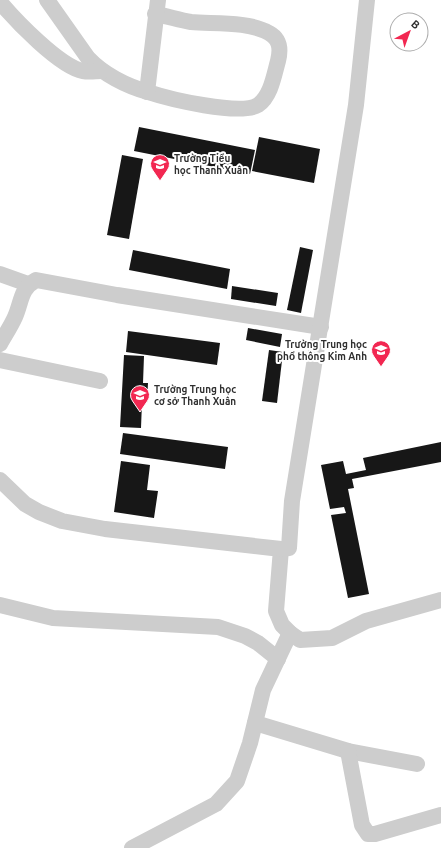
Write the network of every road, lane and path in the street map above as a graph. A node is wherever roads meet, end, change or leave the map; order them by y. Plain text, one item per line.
1 (48, 0) edge
2 (367, 0) edge
3 (0, 2) edge
4 (157, 7) edge
5 (102, 71) junction
6 (147, 92) junction
7 (0, 274) edge
8 (28, 284) junction
9 (321, 327) junction
10 (0, 344) edge
11 (0, 360) edge
12 (100, 381) dead end
13 (2, 484) edge
14 (282, 549) junction
15 (441, 600) edge
16 (0, 605) edge
17 (290, 633) junction
18 (278, 659) junction
19 (255, 723) junction
20 (348, 751) junction
21 (417, 764) dead end
22 (441, 815) edge
23 (132, 848) edge

1 - 5 street
2 - 9 street
3 - 5 street
4 - 6 street
4 - 6 street
5 - 6 street
7 - 8 street
8 - 9 street
8 - 10 street
9 - 14 street
11 - 12 street
13 - 14 street
14 - 17 street
15 - 17 street
16 - 18 street
17 - 18 street
18 - 19 street
19 - 20 street
19 - 23 street
20 - 21 street
20 - 22 street

